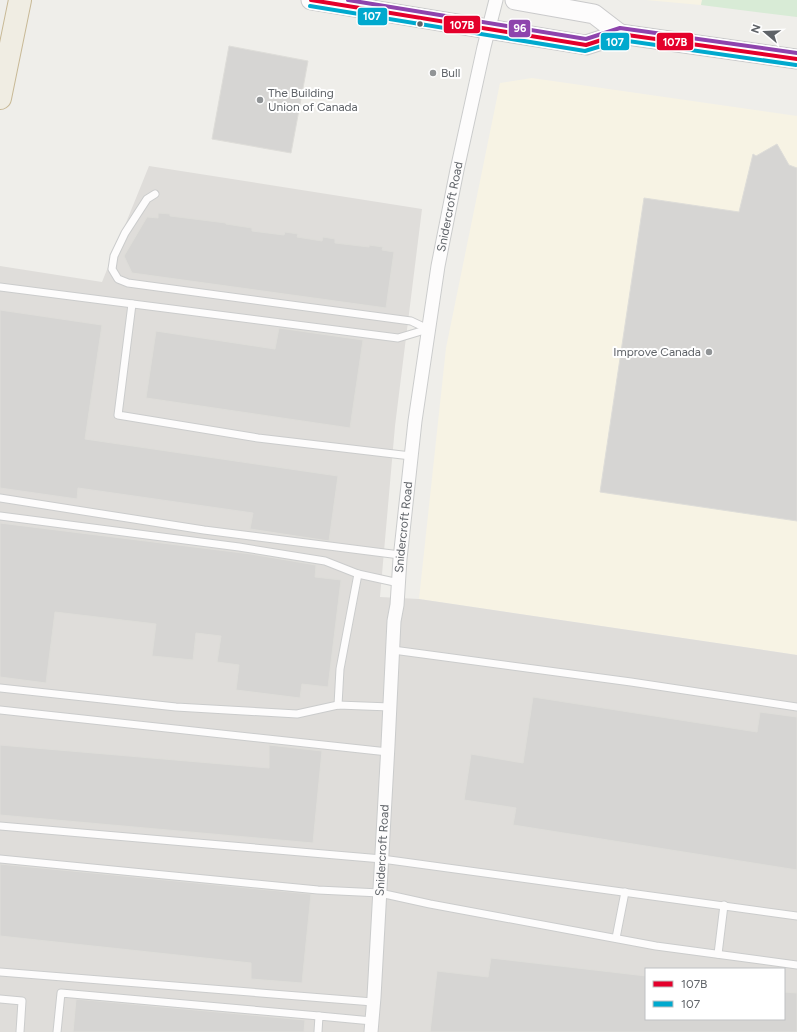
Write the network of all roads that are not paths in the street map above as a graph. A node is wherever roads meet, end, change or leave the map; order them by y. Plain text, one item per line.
1 (20, 0) edge
2 (311, 0) edge
3 (496, 0) edge
4 (515, 0) edge
5 (489, 29) junction
6 (620, 34) junction
7 (797, 60) edge
8 (0, 98) edge
9 (155, 194) dead end
10 (0, 287) edge
11 (132, 304) junction
12 (428, 329) junction
13 (411, 456) junction
14 (0, 498) edge
15 (0, 516) edge
16 (400, 555) junction
17 (358, 574) junction
18 (399, 583) junction
19 (393, 650) junction
20 (0, 688) edge
21 (338, 705) junction
22 (390, 707) junction
23 (797, 707) edge
24 (0, 710) edge
25 (388, 752) junction
26 (0, 826) edge
27 (0, 859) edge
28 (382, 859) junction
29 (625, 892) junction
30 (380, 893) junction
31 (724, 905) junction
32 (797, 916) edge
33 (616, 938) junction
34 (718, 954) junction
35 (797, 965) edge
36 (0, 972) edge
37 (0, 999) edge
38 (373, 1002) junction
39 (319, 1016) junction
40 (371, 1026) edge
41 (20, 1032) edge
42 (57, 1032) edge
43 (318, 1032) edge

1 - 8 highway
2 - 5 main road
3 - 5 street, Snidercroft Road
4 - 6 main road
5 - 6 main road
5 - 12 street, Snidercroft Road
6 - 7 main road
9 - 12 lane
10 - 11 lane
11 - 12 lane
11 - 13 lane
12 - 13 street, Snidercroft Road
13 - 16 street, Snidercroft Road
14 - 16 lane
15 - 17 lane
16 - 18 street, Snidercroft Road
17 - 18 lane
17 - 21 lane
18 - 19 street, Snidercroft Road
19 - 22 street, Snidercroft Road
19 - 23 lane
20 - 21 lane
21 - 22 lane
22 - 25 street, Snidercroft Road
24 - 25 lane
25 - 28 street, Snidercroft Road
26 - 28 lane
27 - 30 lane
28 - 29 lane
28 - 30 street, Snidercroft Road
29 - 31 lane
29 - 33 lane
30 - 33 lane
30 - 38 street, Snidercroft Road
31 - 32 lane
31 - 34 lane
33 - 34 lane
34 - 35 lane
36 - 38 lane
37 - 41 lane
38 - 40 street, Snidercroft Road
39 - 40 lane
39 - 42 lane
39 - 43 lane

